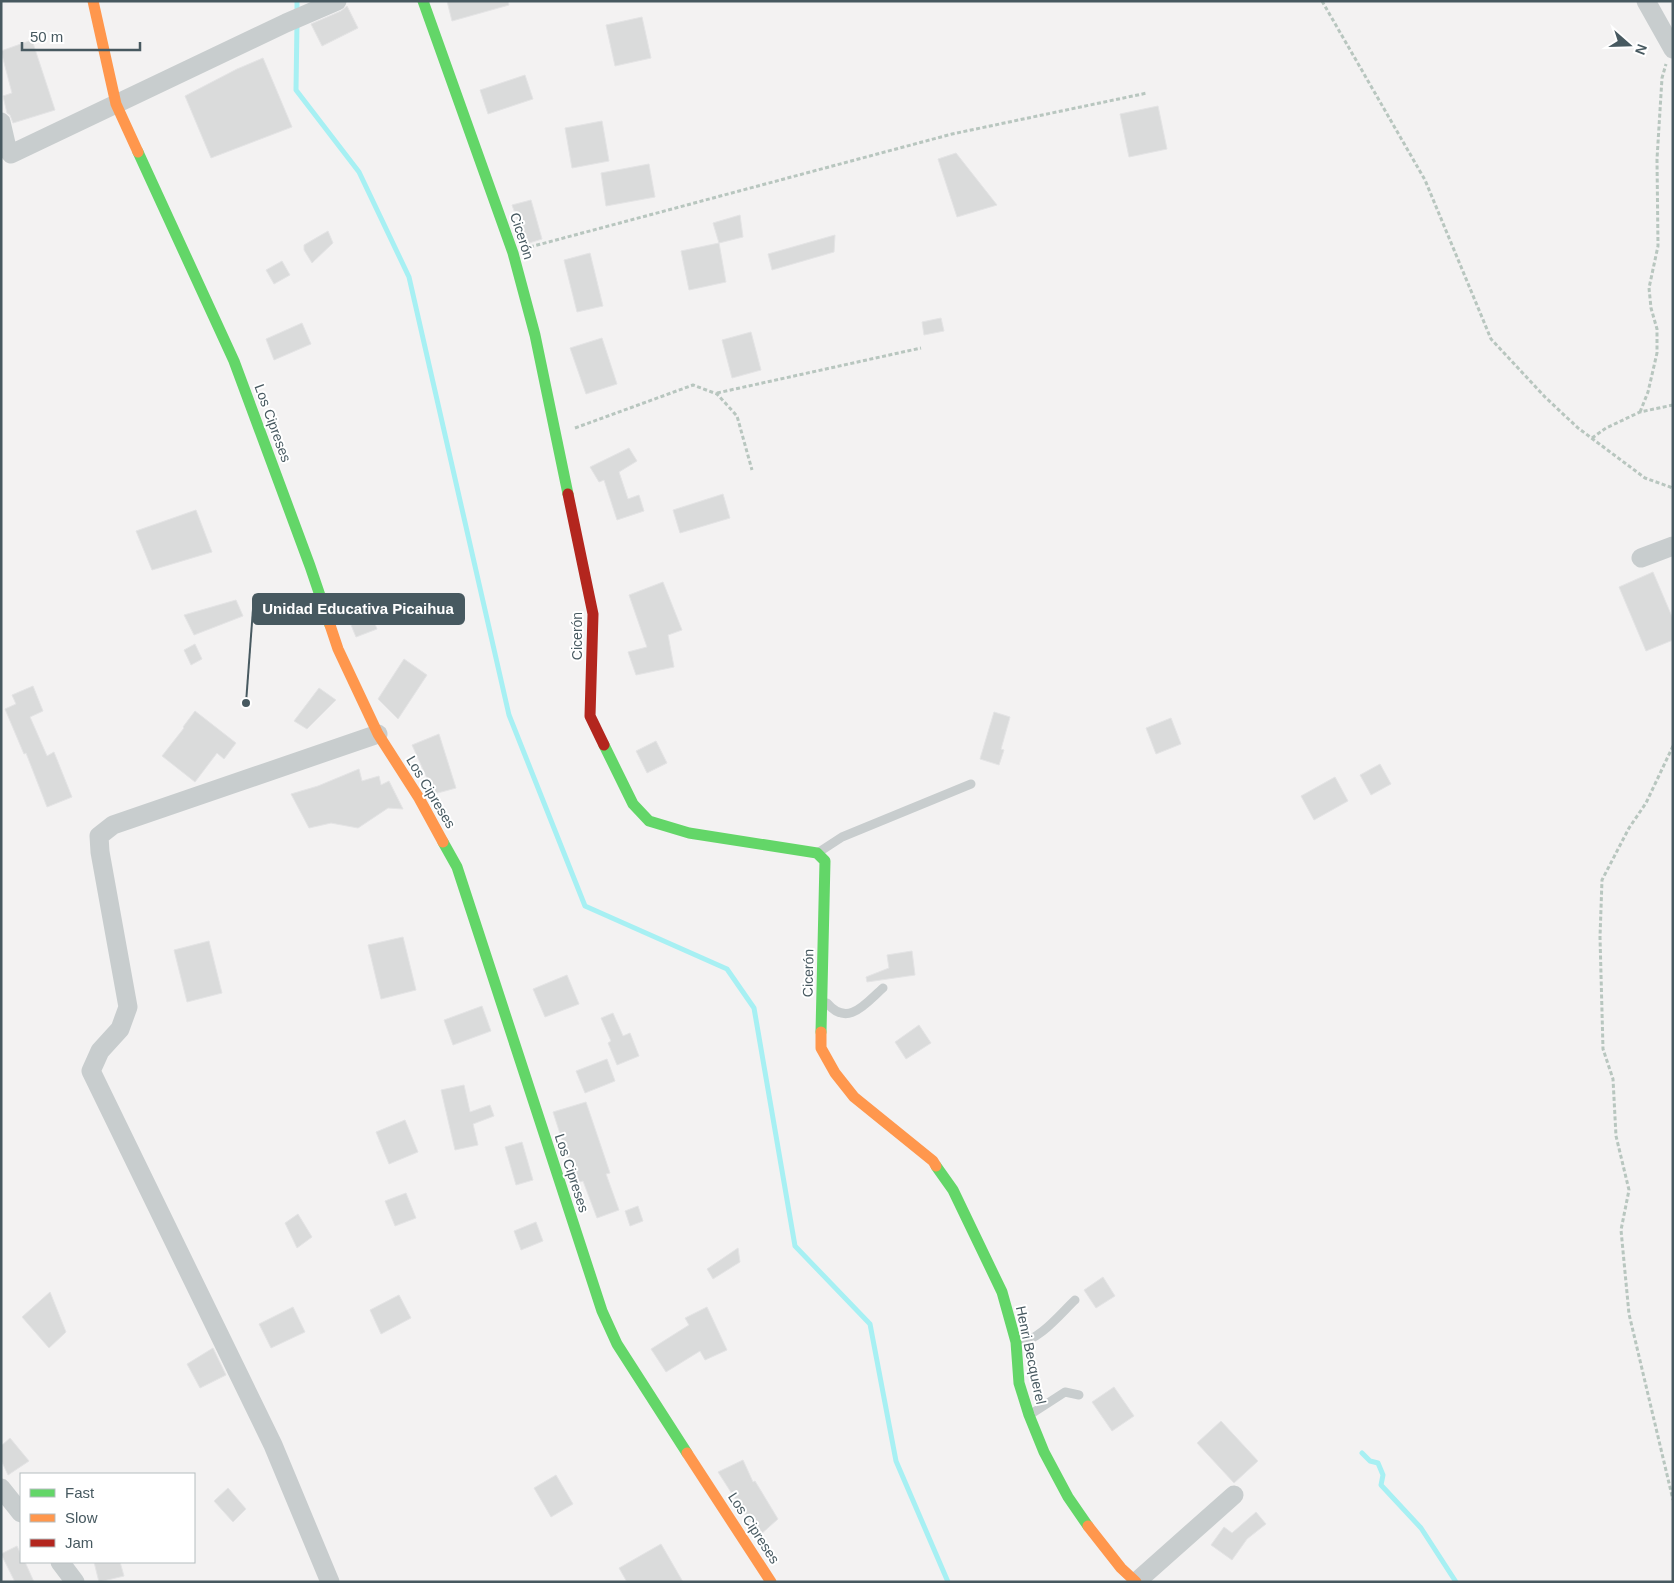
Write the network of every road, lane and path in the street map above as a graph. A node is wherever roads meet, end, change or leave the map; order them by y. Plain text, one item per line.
1 (94, 1) edge
2 (337, 1) edge
3 (423, 1) edge
4 (1322, 1) edge
5 (1646, 1) edge
6 (1672, 48) edge
7 (1146, 93) dead end
8 (116, 104) junction
9 (1, 122) edge
10 (513, 252) junction
11 (921, 348) dead end
12 (717, 394) junction
13 (1673, 405) edge
14 (1640, 412) junction
15 (556, 435) junction
16 (1592, 438) junction
17 (752, 470) dead end
18 (1673, 488) edge
19 (1673, 546) edge
20 (1641, 558) dead end
21 (378, 734) junction
22 (1673, 746) edge
23 (971, 784) dead end
24 (817, 853) junction
25 (883, 988) dead end
26 (823, 997) junction
27 (854, 1097) joint
28 (1075, 1300) dead end
29 (1016, 1342) junction
30 (1079, 1395) dead end
31 (1029, 1415) junction
32 (1, 1488) edge
33 (1234, 1495) dead end
34 (1673, 1500) edge
35 (20, 1512) edge
36 (61, 1563) edge
37 (75, 1582) edge
38 (330, 1582) edge
39 (771, 1582) edge
40 (1136, 1582) edge

1 - 8 street, Los Cipreses
2 - 8 street
3 - 10 street, Cicerón
4 - 16 path
5 - 6 street
6 - 14 path
7 - 10 path
8 - 9 street
8 - 21 street, Los Cipreses
10 - 15 street, Cicerón
11 - 12 path
12 - 15 path
12 - 17 path
13 - 14 path
14 - 16 path
15 - 24 street, Cicerón
16 - 18 path
19 - 20 street
21 - 38 street
21 - 39 street, Los Cipreses
22 - 34 path
23 - 24 lane
24 - 26 street, Cicerón
25 - 26 lane
26 - 27 street, Cicerón
27 - 29 street, Henri Becquerel
28 - 29 lane
29 - 31 street, Henri Becquerel
30 - 31 lane
31 - 40 street, Henri Becquerel
32 - 35 street
33 - 40 street
36 - 37 street

